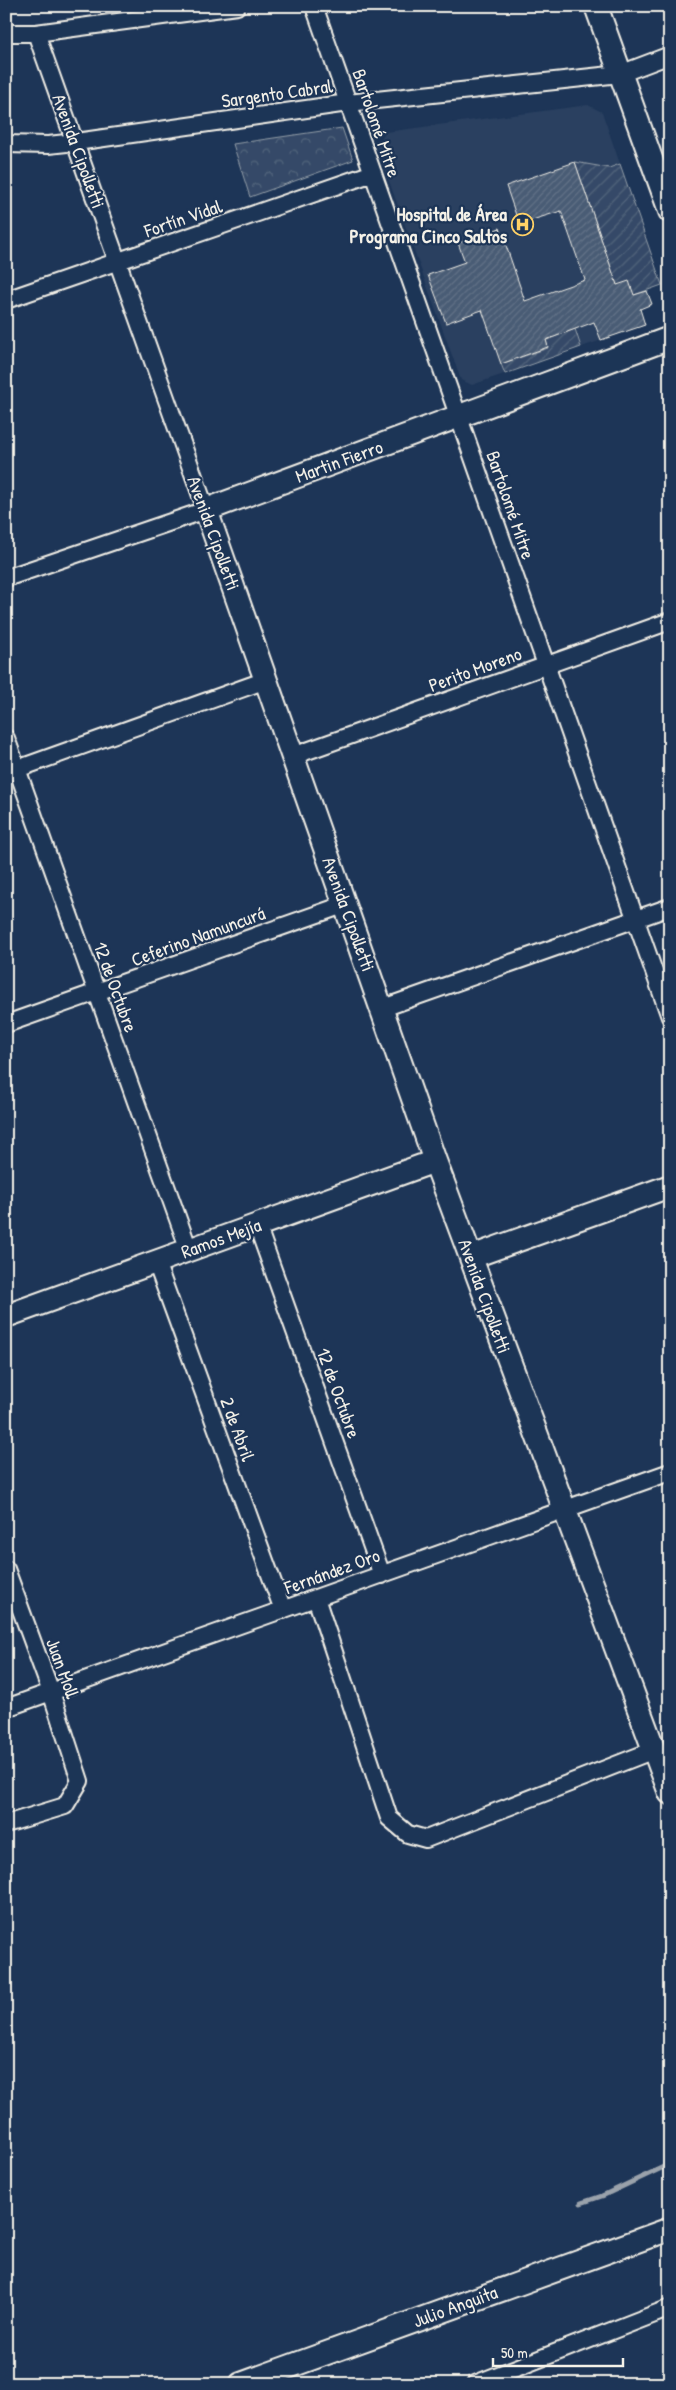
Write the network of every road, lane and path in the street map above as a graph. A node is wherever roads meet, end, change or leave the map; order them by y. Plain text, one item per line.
1 (238, 6) edge
2 (314, 6) edge
3 (596, 6) edge
4 (6, 33) edge
5 (36, 33) junction
6 (670, 56) edge
7 (620, 74) junction
8 (348, 104) junction
9 (76, 142) junction
10 (6, 144) edge
11 (373, 173) junction
12 (670, 211) edge
13 (118, 261) junction
14 (6, 300) edge
15 (670, 338) edge
16 (459, 417) junction
17 (206, 510) junction
18 (6, 578) edge
19 (670, 621) edge
20 (546, 665) junction
21 (266, 680) junction
22 (6, 738) edge
23 (293, 756) junction
24 (12, 771) edge
25 (346, 904) junction
26 (670, 907) edge
27 (635, 919) junction
28 (97, 993) junction
29 (383, 1008) junction
30 (670, 1017) edge
31 (6, 1024) edge
32 (435, 1161) junction
33 (670, 1186) edge
34 (257, 1225) junction
35 (189, 1250) junction
36 (471, 1257) junction
37 (156, 1262) junction
38 (6, 1316) edge
39 (670, 1472) edge
40 (565, 1510) junction
41 (6, 1569) edge
42 (382, 1575) junction
43 (316, 1598) junction
44 (283, 1610) junction
45 (52, 1692) junction
46 (6, 1708) edge
47 (654, 1750) junction
48 (670, 1793) edge
49 (6, 1824) edge
50 (670, 2229) edge
51 (670, 2308) edge
52 (283, 2377) edge
53 (241, 2384) edge
54 (475, 2384) edge

1 - 5 street
2 - 8 street, Bartolomé Mitre
3 - 7 street
4 - 5 street
5 - 9 street, Avenida Cipolletti
6 - 7 street, Sargento Cabral
7 - 8 street, Sargento Cabral
7 - 12 street
8 - 9 street, Sargento Cabral
8 - 11 street, Bartolomé Mitre
9 - 10 street, Sargento Cabral
9 - 13 street, Avenida Cipolletti
11 - 13 street, Fortín Vidal
11 - 16 street, Bartolomé Mitre
13 - 14 street, Fortín Vidal
13 - 17 street, Avenida Cipolletti
15 - 16 street, Martin Fierro
16 - 17 street, Martin Fierro
16 - 20 street, Bartolomé Mitre
17 - 18 street, Martin Fierro
17 - 21 street, Avenida Cipolletti
19 - 20 street, Perito Moreno
20 - 23 street, Perito Moreno
20 - 27 street, Bartolomé Mitre
21 - 23 street, Avenida Cipolletti
21 - 24 street
22 - 24 street, 12 de Octubre
23 - 25 street, Avenida Cipolletti
24 - 28 street, 12 de Octubre
25 - 28 street, Ceferino Namuncurá
25 - 29 street, Avenida Cipolletti
26 - 27 street
27 - 29 street
27 - 30 street, Bartolomé Mitre
28 - 31 street, Ceferino Namuncurá
28 - 35 street, 12 de Octubre
29 - 32 street, Avenida Cipolletti
32 - 34 street, Ramos Mejía
32 - 36 street, Avenida Cipolletti
33 - 36 street
34 - 35 street, Ramos Mejía
34 - 42 street, 12 de Octubre
35 - 37 street, Ramos Mejía
36 - 40 street, Avenida Cipolletti
37 - 38 street, Ramos Mejía
37 - 44 street, 2 de Abril
39 - 40 street, Fernández Oro
40 - 42 street, Fernández Oro
40 - 47 street, Avenida Cipolletti
41 - 45 street, Juan Moll
42 - 43 street, Fernández Oro
43 - 44 street, Fernández Oro
43 - 47 street
44 - 45 street, Fernández Oro
45 - 46 street, Fernández Oro
45 - 49 street, Juan Moll
47 - 48 street, Avenida Cipolletti
50 - 52 street, Julio Anguita
51 - 54 street
52 - 53 street, Julio Anguita

